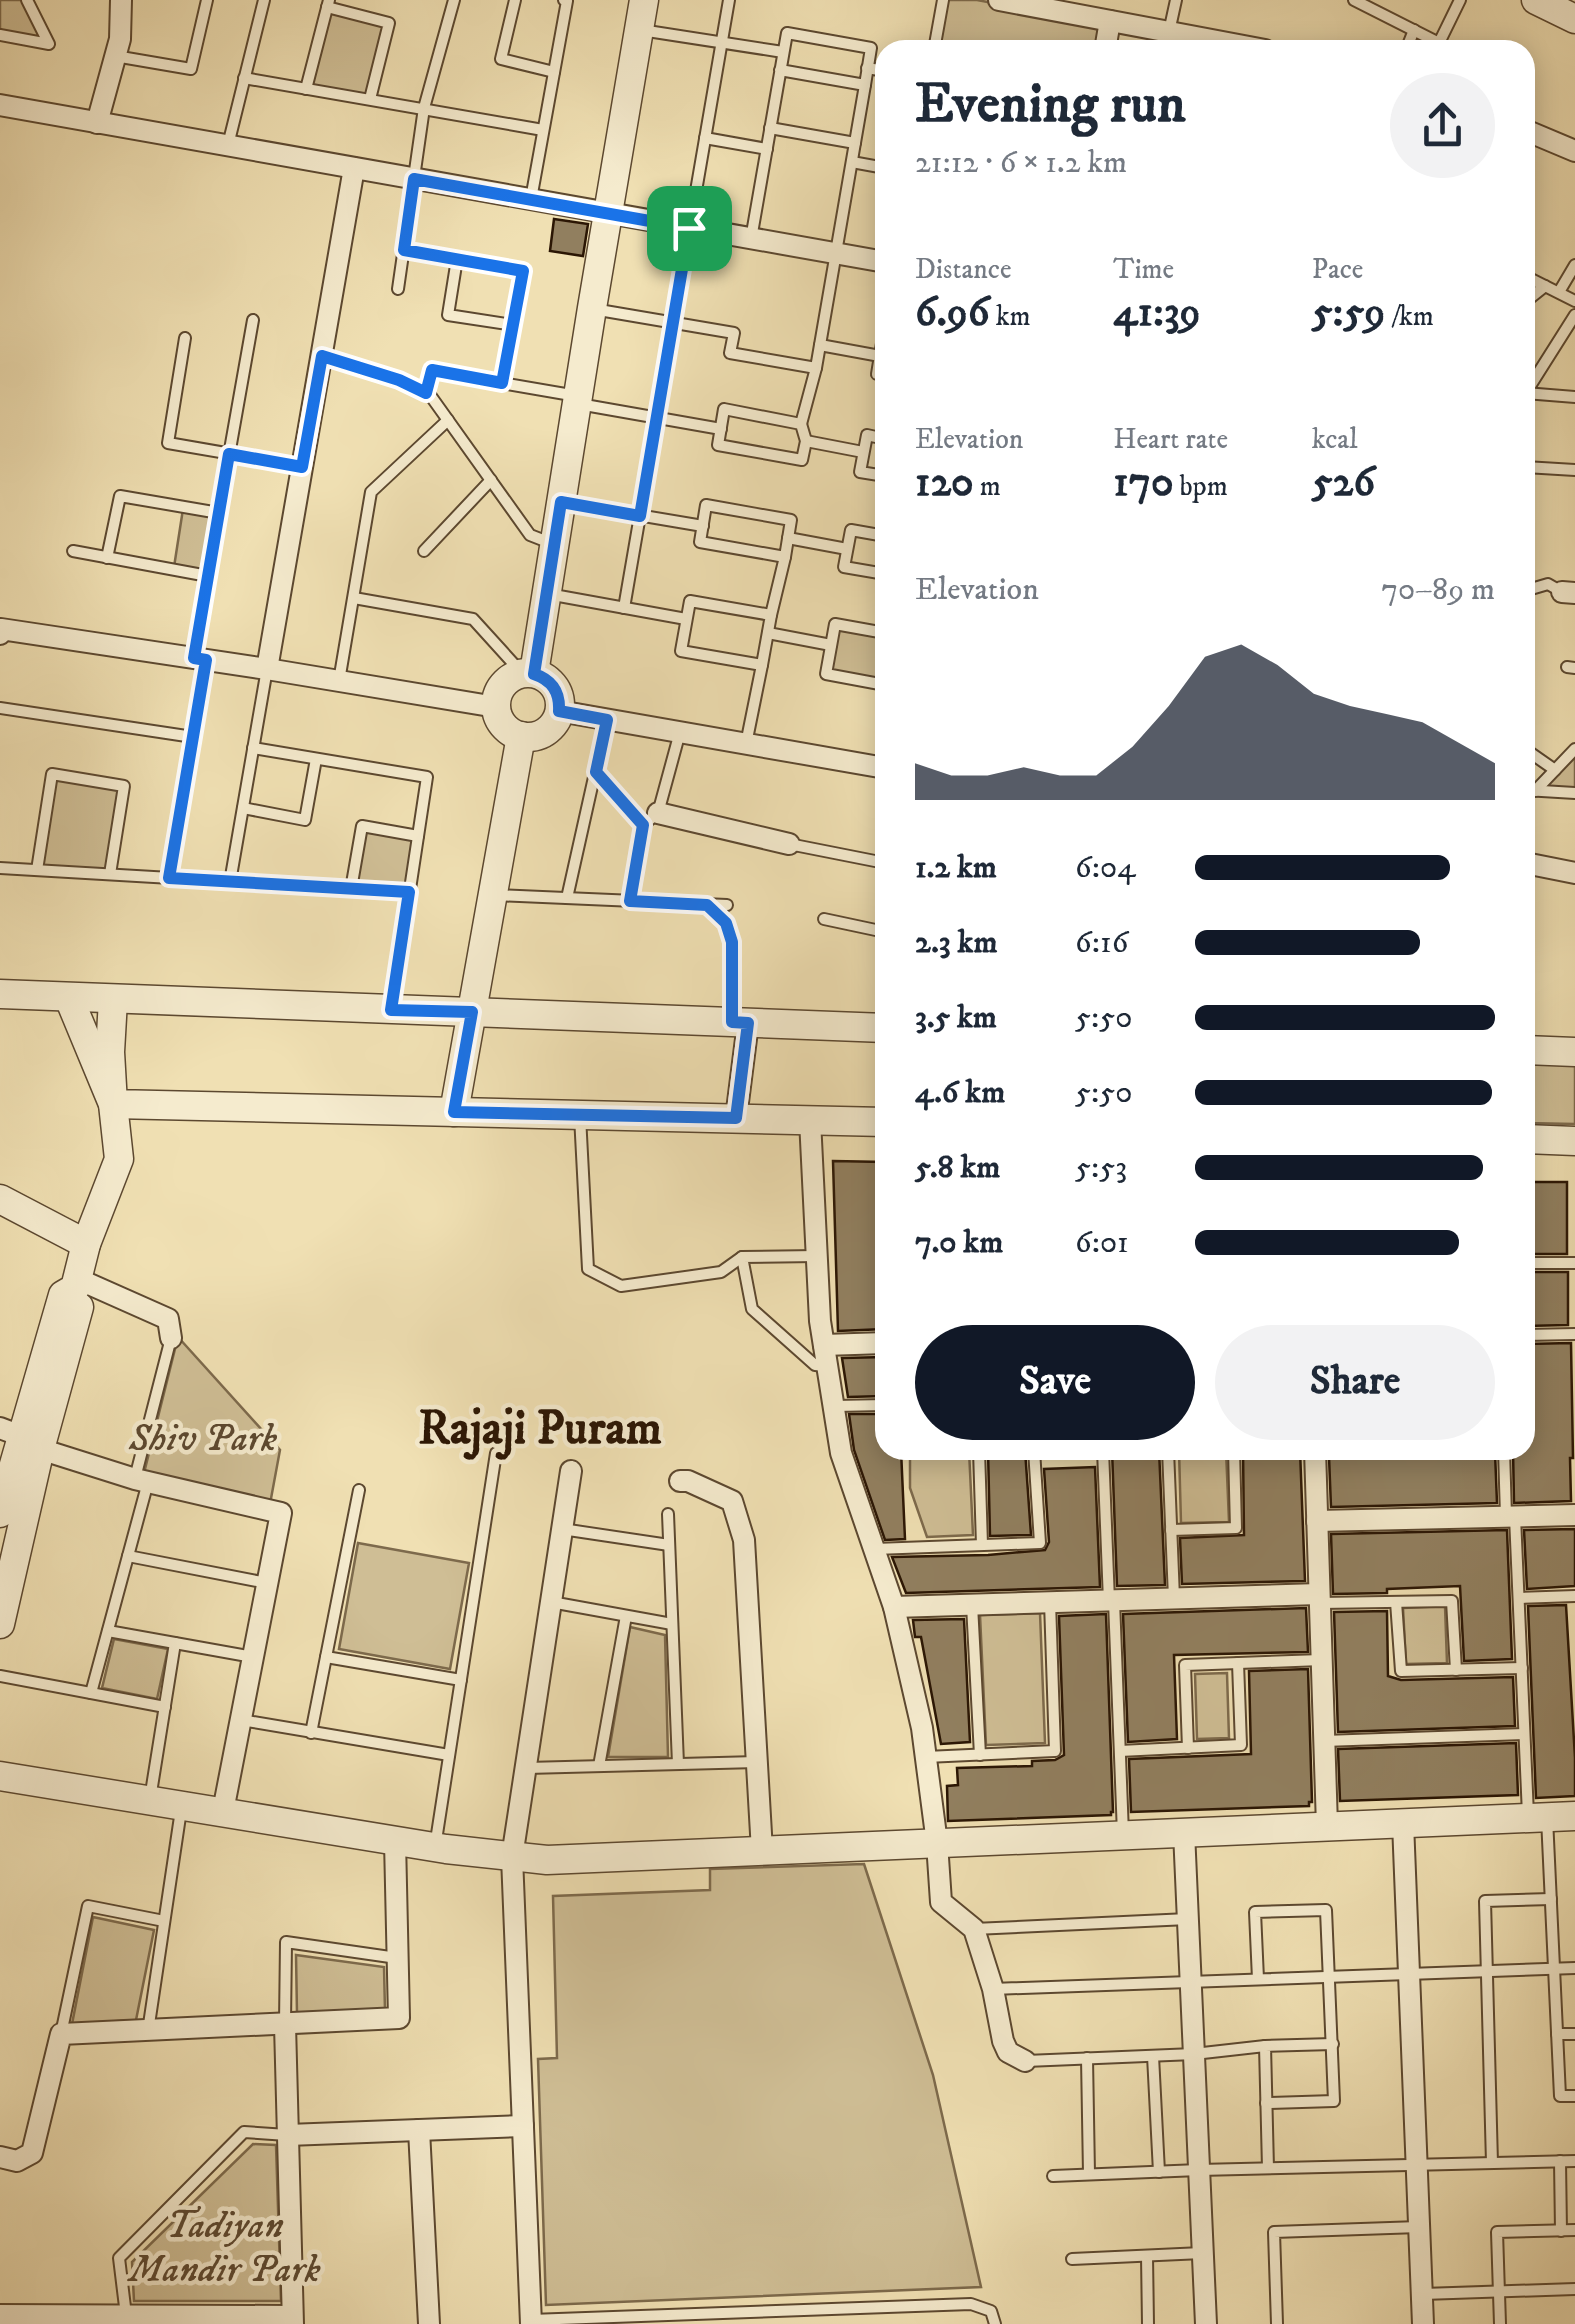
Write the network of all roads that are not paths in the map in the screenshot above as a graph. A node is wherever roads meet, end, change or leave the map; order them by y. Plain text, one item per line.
1 (26, 0) edge
2 (121, 0) edge
3 (206, 0) edge
4 (264, 0) edge
5 (454, 0) edge
6 (515, 0) edge
7 (564, 0) edge
8 (644, 0) edge
9 (729, 0) edge
10 (943, 0) edge
11 (1000, 0) edge
12 (1176, 0) edge
13 (1354, 0) edge
14 (1460, 0) edge
15 (1536, 0) edge
16 (328, 4) edge
17 (1380, 6) edge
18 (1098, 13) edge
19 (1574, 15) edge
20 (639, 29) junction
21 (1414, 30) junction
22 (1169, 32) junction
23 (0, 35) edge
24 (936, 40) edge
25 (1103, 40) edge
26 (1212, 40) edge
27 (1410, 40) edge
28 (1433, 40) edge
29 (1440, 40) edge
30 (722, 42) junction
31 (783, 52) junction
32 (116, 56) junction
33 (868, 68) junction
34 (875, 69) edge
35 (780, 70) junction
36 (554, 72) junction
37 (244, 78) junction
38 (864, 84) junction
39 (306, 89) junction
40 (370, 99) junction
41 (0, 106) edge
42 (424, 108) junction
43 (97, 123) junction
44 (770, 128) junction
45 (543, 130) junction
46 (1535, 134) edge
47 (705, 138) junction
48 (855, 143) junction
49 (227, 146) junction
50 (767, 149) junction
51 (1575, 151) edge
52 (852, 162) junction
53 (875, 166) edge
54 (354, 168) junction
55 (414, 179) junction
56 (531, 200) junction
57 (608, 213) junction
58 (689, 228) junction
59 (751, 239) junction
60 (404, 250) junction
61 (837, 254) junction
62 (457, 259) junction
63 (875, 260) edge
64 (1575, 265) edge
65 (1535, 281) edge
66 (1545, 286) junction
67 (398, 290) dead end
68 (1559, 292) junction
69 (1535, 294) edge
70 (1575, 301) edge
71 (592, 308) junction
72 (1575, 315) edge
73 (253, 320) dead end
74 (673, 323) junction
75 (513, 325) junction
76 (185, 338) dead end
77 (820, 346) junction
78 (875, 355) edge
79 (322, 356) junction
80 (816, 368) junction
81 (1535, 378) edge
82 (502, 383) junction
83 (426, 393) junction
84 (1535, 395) edge
85 (1575, 397) edge
86 (577, 400) junction
87 (657, 418) junction
88 (448, 420) junction
89 (802, 424) junction
90 (720, 429) junction
91 (875, 437) edge
92 (806, 440) junction
93 (864, 452) junction
94 (229, 454) junction
95 (302, 467) junction
96 (1535, 468) edge
97 (1575, 470) edge
98 (875, 474) edge
99 (491, 480) junction
100 (561, 502) junction
101 (219, 513) junction
102 (640, 516) junction
103 (703, 526) junction
104 (875, 534) edge
105 (788, 538) junction
106 (554, 545) junction
107 (847, 549) junction
108 (73, 551) dead end
109 (424, 551) dead end
110 (784, 557) junction
111 (107, 558) junction
112 (875, 572) edge
113 (208, 576) junction
114 (1535, 588) edge
115 (1569, 592) edge
116 (547, 593) junction
117 (354, 598) junction
118 (624, 608) junction
119 (771, 615) junction
120 (686, 619) junction
121 (0, 630) edge
122 (875, 631) edge
123 (768, 633) junction
124 (831, 645) junction
125 (200, 658) junction
126 (762, 665) junction
127 (267, 668) junction
128 (528, 674) junction
129 (339, 681) junction
130 (875, 682) edge
131 (496, 707) junction
132 (0, 708) edge
133 (559, 711) junction
134 (607, 720) junction
135 (680, 732) junction
136 (521, 736) junction
137 (193, 737) junction
138 (746, 744) junction
139 (253, 748) junction
140 (1575, 750) edge
141 (1535, 757) edge
142 (316, 759) junction
143 (875, 766) edge
144 (1555, 770) junction
145 (596, 772) junction
146 (1535, 787) edge
147 (1535, 791) edge
148 (1575, 793) edge
149 (243, 808) junction
150 (651, 819) junction
151 (418, 836) junction
152 (789, 844) joint
153 (875, 861) edge
154 (1535, 865) edge
155 (0, 868) edge
156 (36, 870) junction
157 (1575, 873) edge
158 (110, 874) junction
159 (169, 878) junction
160 (230, 882) junction
161 (351, 889) junction
162 (409, 892) junction
163 (493, 895) junction
164 (567, 898) junction
165 (630, 901) junction
166 (707, 905) junction
167 (727, 906) dead end
168 (824, 919) dead end
169 (875, 930) edge
170 (0, 994) edge
171 (69, 998) junction
172 (113, 1000) junction
173 (391, 1010) junction
174 (472, 1012) junction
175 (740, 1022) junction
176 (875, 1028) edge
177 (1535, 1050) edge
178 (1575, 1052) edge
179 (113, 1104) junction
180 (454, 1112) junction
181 (580, 1114) junction
182 (736, 1118) junction
183 (810, 1120) junction
184 (875, 1122) edge
185 (1535, 1139) edge
186 (1575, 1141) edge
187 (0, 1199) edge
188 (86, 1244) junction
189 (817, 1256) junction
190 (742, 1257) junction
191 (1535, 1263) edge
192 (1575, 1263) edge
193 (76, 1283) junction
194 (1575, 1334) edge
195 (1535, 1336) edge
196 (171, 1338) joint
197 (875, 1346) edge
198 (826, 1356) junction
199 (875, 1405) edge
200 (834, 1406) junction
201 (20, 1438) edge
202 (496, 1453) dead end
203 (979, 1460) edge
204 (1035, 1460) edge
205 (1104, 1460) edge
206 (1168, 1460) edge
207 (1234, 1460) edge
208 (1314, 1460) edge
209 (1505, 1460) edge
210 (571, 1471) dead end
211 (141, 1481) junction
212 (680, 1481) dead end
213 (358, 1490) dead end
214 (0, 1514) edge
215 (668, 1514) dead end
216 (1575, 1514) edge
217 (1511, 1516) junction
218 (1317, 1521) junction
219 (562, 1528) junction
220 (1171, 1530) junction
221 (669, 1545) junction
222 (982, 1545) junction
223 (874, 1549) junction
224 (128, 1556) junction
225 (267, 1583) junction
226 (1575, 1596) edge
227 (1174, 1598) junction
228 (1519, 1598) junction
229 (1320, 1599) junction
230 (1111, 1600) junction
231 (551, 1602) junction
232 (1050, 1602) junction
233 (1396, 1602) junction
234 (972, 1605) junction
235 (894, 1607) junction
236 (626, 1616) junction
237 (0, 1624) edge
238 (672, 1624) junction
239 (108, 1631) junction
240 (175, 1643) junction
241 (253, 1657) junction
242 (326, 1657) junction
243 (1322, 1660) junction
244 (1238, 1664) junction
245 (1522, 1668) junction
246 (1456, 1670) junction
247 (0, 1676) edge
248 (461, 1680) junction
249 (92, 1693) junction
250 (165, 1707) junction
251 (241, 1720) junction
252 (312, 1733) junction
253 (1524, 1734) junction
254 (1324, 1741) junction
255 (1188, 1748) junction
256 (1120, 1751) junction
257 (980, 1754) junction
258 (449, 1755) junction
259 (926, 1757) junction
260 (757, 1762) junction
261 (678, 1764) junction
262 (599, 1766) junction
263 (526, 1768) junction
264 (0, 1776) edge
265 (150, 1799) junction
266 (182, 1804) junction
267 (223, 1811) junction
268 (1550, 1817) edge
269 (1403, 1823) junction
270 (1328, 1826) junction
271 (1184, 1832) junction
272 (1122, 1835) junction
273 (395, 1840) junction
274 (937, 1843) junction
275 (435, 1848) junction
276 (762, 1851) junction
277 (512, 1856) junction
278 (1551, 1899) junction
279 (1188, 1919) junction
280 (164, 1921) junction
281 (974, 1928) junction
282 (398, 1958) junction
283 (1554, 1968) junction
284 (1575, 1968) edge
285 (1488, 1971) junction
286 (1409, 1974) junction
287 (1330, 1976) junction
288 (1258, 1979) junction
289 (1191, 1982) junction
290 (993, 1989) junction
291 (284, 2024) junction
292 (148, 2031) junction
293 (61, 2034) junction
294 (1557, 2034) junction
295 (1575, 2034) edge
296 (1333, 2044) junction
297 (1264, 2046) junction
298 (1194, 2054) junction
299 (1153, 2056) junction
300 (1086, 2058) junction
301 (1025, 2061) joint
302 (1575, 2096) edge
303 (1266, 2103) junction
304 (523, 2126) junction
305 (419, 2130) junction
306 (288, 2135) junction
307 (0, 2156) edge
308 (1575, 2161) edge
309 (1560, 2162) junction
310 (1492, 2163) junction
311 (1417, 2165) junction
312 (1268, 2168) junction
313 (1199, 2170) junction
314 (1159, 2172) junction
315 (1089, 2174) junction
316 (1053, 2176) dead end
317 (1419, 2227) junction
318 (1575, 2230) edge
319 (1562, 2231) junction
320 (1203, 2253) junction
321 (1147, 2256) junction
322 (1072, 2260) dead end
323 (1575, 2289) edge
324 (1499, 2292) junction
325 (1422, 2294) junction
326 (788, 2310) junction
327 (0, 2316) edge
328 (126, 2316) junction
329 (175, 2320) edge
330 (293, 2320) edge
331 (531, 2322) edge
332 (428, 2324) edge
333 (788, 2324) edge
334 (995, 2324) edge
335 (1148, 2324) edge
336 (1206, 2324) edge
337 (1277, 2324) edge
338 (1423, 2324) edge
339 (1500, 2324) edge

1 - 23 lane
2 - 32 street
3 - 32 lane
4 - 37 lane
5 - 42 lane
6 - 36 lane
7 - 36 lane
8 - 20 street
9 - 30 lane
10 - 24 lane
11 - 18 street
12 - 22 lane
13 - 17 lane
14 - 29 lane
15 - 19 street
16 - 39 lane
16 - 40 lane
17 - 21 lane
18 - 22 street
18 - 25 street
20 - 30 lane
20 - 57 street
21 - 27 lane
21 - 28 lane
22 - 26 street
30 - 31 lane
30 - 47 lane
31 - 33 lane
31 - 35 lane
32 - 43 street
33 - 34 lane
33 - 38 lane
35 - 38 lane
35 - 44 lane
36 - 45 lane
37 - 39 lane
37 - 49 lane
38 - 48 lane
39 - 40 lane
40 - 42 lane
41 - 43 street
42 - 45 lane
42 - 55 lane
43 - 49 street
44 - 48 lane
44 - 50 lane
45 - 56 lane
46 - 51 street
47 - 50 lane
47 - 58 lane
48 - 52 lane
49 - 54 street
50 - 59 lane
52 - 53 lane
52 - 61 lane
54 - 55 street
54 - 79 street
55 - 56 street
55 - 60 lane
56 - 57 street
57 - 58 street
57 - 71 street
58 - 59 street
58 - 74 lane
59 - 61 street
60 - 62 lane
60 - 67 lane
61 - 63 street
61 - 77 lane
62 - 75 lane
62 - 75 lane
64 - 68 lane
65 - 66 lane
66 - 68 lane
66 - 69 lane
68 - 70 lane
71 - 74 lane
71 - 86 street
72 - 81 lane
73 - 94 lane
74 - 80 lane
74 - 87 lane
75 - 82 lane
76 - 94 lane
77 - 78 lane
77 - 80 lane
79 - 83 lane
79 - 95 street
80 - 89 lane
82 - 83 lane
82 - 86 lane
83 - 88 lane
84 - 85 lane
86 - 87 lane
86 - 100 street
87 - 90 lane
87 - 102 lane
88 - 99 lane
88 - 117 lane
89 - 90 lane
89 - 92 lane
90 - 92 lane
91 - 93 lane
92 - 93 lane
93 - 98 lane
94 - 95 lane
94 - 101 lane
95 - 127 street
96 - 97 lane
99 - 106 lane
99 - 109 lane
100 - 102 lane
100 - 106 street
101 - 111 lane
101 - 113 lane
102 - 103 lane
102 - 118 lane
103 - 105 lane
103 - 110 lane
104 - 107 lane
105 - 107 lane
105 - 110 lane
106 - 116 street
107 - 112 lane
108 - 111 lane
110 - 119 lane
111 - 113 lane
113 - 125 lane
114 - 115 lane
116 - 118 lane
116 - 128 street
117 - 128 lane
117 - 129 lane
118 - 120 lane
119 - 120 lane
119 - 123 lane
120 - 126 lane
121 - 125 street
122 - 124 lane
123 - 124 lane
123 - 126 lane
124 - 130 lane
125 - 127 street
125 - 137 lane
126 - 138 lane
127 - 129 street
127 - 139 lane
128 - 131 street
128 - 133 street
129 - 131 street
131 - 136 street
132 - 137 lane
133 - 134 street
133 - 136 street
134 - 135 street
134 - 145 lane
135 - 138 street
135 - 150 lane
136 - 163 street
137 - 159 lane
138 - 143 street
139 - 142 lane
139 - 149 lane
140 - 144 lane
141 - 144 lane
142 - 149 lane
142 - 151 lane
144 - 146 lane
145 - 150 lane
145 - 164 lane
147 - 148 lane
149 - 160 lane
150 - 152 street
150 - 165 lane
151 - 161 lane
151 - 162 lane
152 - 153 lane
154 - 157 street
155 - 156 lane
156 - 158 lane
156 - 158 lane
158 - 159 lane
159 - 160 lane
160 - 161 lane
161 - 162 lane
162 - 173 lane
163 - 164 lane
163 - 174 street
164 - 165 lane
165 - 166 lane
166 - 167 lane
166 - 175 lane
168 - 169 lane
170 - 171 street
171 - 172 street
171 - 179 street
172 - 173 street
172 - 179 street
173 - 174 street
174 - 175 street
174 - 180 street
175 - 176 street
175 - 182 street
177 - 178 street
179 - 180 street
179 - 188 street
180 - 181 street
181 - 182 street
181 - 190 lane
182 - 183 street
183 - 184 street
183 - 189 street
185 - 186 street
187 - 188 street
188 - 193 street
189 - 190 lane
189 - 198 street
190 - 198 lane
191 - 192 lane
193 - 196 street
193 - 201 street
194 - 195 lane
196 - 211 lane
197 - 198 street
198 - 200 street
199 - 200 lane
200 - 223 street
201 - 211 street
201 - 214 street
201 - 237 street
202 - 248 lane
203 - 222 lane
204 - 222 lane
205 - 230 lane
206 - 220 lane
207 - 220 lane
208 - 218 street
209 - 217 lane
210 - 219 street
211 - 224 lane
211 - 225 street
212 - 260 street
213 - 242 lane
215 - 221 lane
216 - 217 street
217 - 218 street
217 - 228 lane
218 - 229 street
219 - 221 lane
219 - 231 street
220 - 227 lane
221 - 238 lane
222 - 223 lane
223 - 235 street
224 - 225 lane
224 - 239 lane
225 - 241 street
226 - 228 lane
227 - 229 street
227 - 230 street
228 - 245 lane
229 - 233 lane
229 - 243 street
230 - 232 street
230 - 256 lane
231 - 236 lane
231 - 263 street
232 - 234 street
232 - 257 lane
233 - 246 lane
233 - 246 lane
234 - 235 street
234 - 257 lane
235 - 259 street
236 - 238 lane
236 - 262 lane
238 - 261 lane
239 - 240 lane
239 - 249 lane
240 - 241 lane
240 - 250 lane
241 - 251 street
242 - 248 lane
242 - 252 lane
243 - 244 lane
243 - 254 street
244 - 255 lane
244 - 255 lane
245 - 246 lane
245 - 253 lane
247 - 249 lane
248 - 258 lane
249 - 250 lane
250 - 265 lane
251 - 252 lane
251 - 267 street
252 - 258 lane
253 - 254 lane
253 - 268 lane
254 - 270 street
255 - 256 lane
256 - 272 lane
257 - 259 lane
258 - 275 lane
259 - 274 street
260 - 261 lane
260 - 276 street
261 - 262 lane
262 - 263 lane
263 - 277 street
264 - 265 street
265 - 266 street
266 - 267 street
266 - 280 lane
267 - 273 street
268 - 269 street
268 - 278 lane
269 - 270 street
269 - 286 street
270 - 271 street
271 - 272 street
271 - 279 street
272 - 274 street
273 - 275 street
273 - 282 street
274 - 276 street
274 - 281 street
275 - 277 street
276 - 277 street
277 - 304 street
278 - 283 lane
278 - 285 lane
279 - 281 lane
279 - 289 street
280 - 292 lane
280 - 293 lane
281 - 290 street
282 - 291 street
282 - 291 lane
283 - 284 lane
283 - 285 lane
283 - 294 lane
285 - 286 lane
285 - 310 lane
286 - 287 lane
286 - 311 street
287 - 288 lane
287 - 288 lane
287 - 296 lane
288 - 289 lane
289 - 290 lane
289 - 298 street
290 - 301 street
291 - 292 street
291 - 306 street
292 - 293 street
293 - 307 street
294 - 295 lane
294 - 302 lane
296 - 297 lane
296 - 303 lane
297 - 298 lane
297 - 303 lane
298 - 299 lane
298 - 313 street
299 - 300 lane
299 - 314 lane
300 - 301 lane
300 - 315 lane
303 - 312 lane
304 - 305 street
304 - 331 street
305 - 306 street
305 - 332 street
306 - 328 lane
306 - 330 street
308 - 309 lane
309 - 310 lane
309 - 319 lane
310 - 311 lane
311 - 312 lane
311 - 317 street
312 - 313 lane
313 - 314 lane
313 - 320 street
314 - 315 lane
315 - 316 lane
317 - 325 street
317 - 337 lane
318 - 319 lane
319 - 324 lane
320 - 321 lane
320 - 336 street
321 - 322 lane
321 - 335 lane
323 - 324 lane
324 - 325 lane
324 - 339 lane
325 - 338 street
326 - 331 lane
326 - 333 lane
326 - 334 lane
327 - 328 street
328 - 329 street
329 - 330 street

